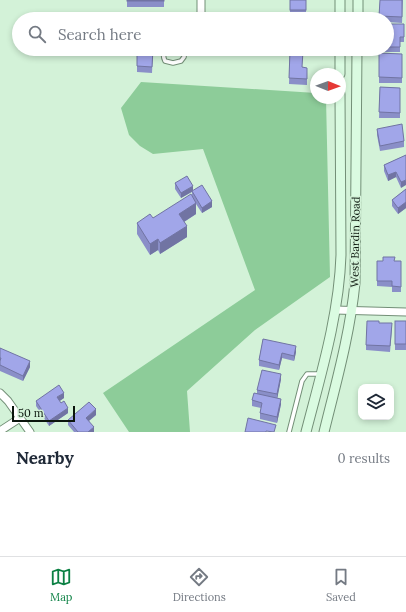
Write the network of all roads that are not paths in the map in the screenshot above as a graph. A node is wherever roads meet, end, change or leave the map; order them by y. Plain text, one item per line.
1 (201, 0) edge
2 (340, 0) edge
3 (358, 0) edge
4 (201, 12) edge
5 (340, 12) edge
6 (358, 12) edge
7 (164, 56) edge
8 (184, 56) edge
9 (340, 56) edge
10 (357, 56) edge
11 (340, 62) junction
12 (357, 62) junction
13 (340, 68) edge
14 (340, 104) edge
15 (335, 310) junction
16 (352, 311) junction
17 (406, 312) edge
18 (320, 374) junction
19 (0, 393) edge
20 (20, 418) junction
21 (0, 431) edge
22 (30, 432) edge
23 (289, 432) edge
24 (306, 432) edge
25 (324, 432) edge

1 - 4 street
2 - 5 main road
3 - 6 main road
7 - 8 lane
9 - 11 main road
10 - 12 main road, West Bardin Road
11 - 12 main road
11 - 13 main road
12 - 16 main road, West Bardin Road
14 - 15 main road, West Bardin Road
15 - 16 street
15 - 18 main road, West Bardin Road
16 - 17 street
16 - 25 main road, West Bardin Road
18 - 23 lane
18 - 24 main road, West Bardin Road
19 - 20 street
20 - 21 street
20 - 22 street

